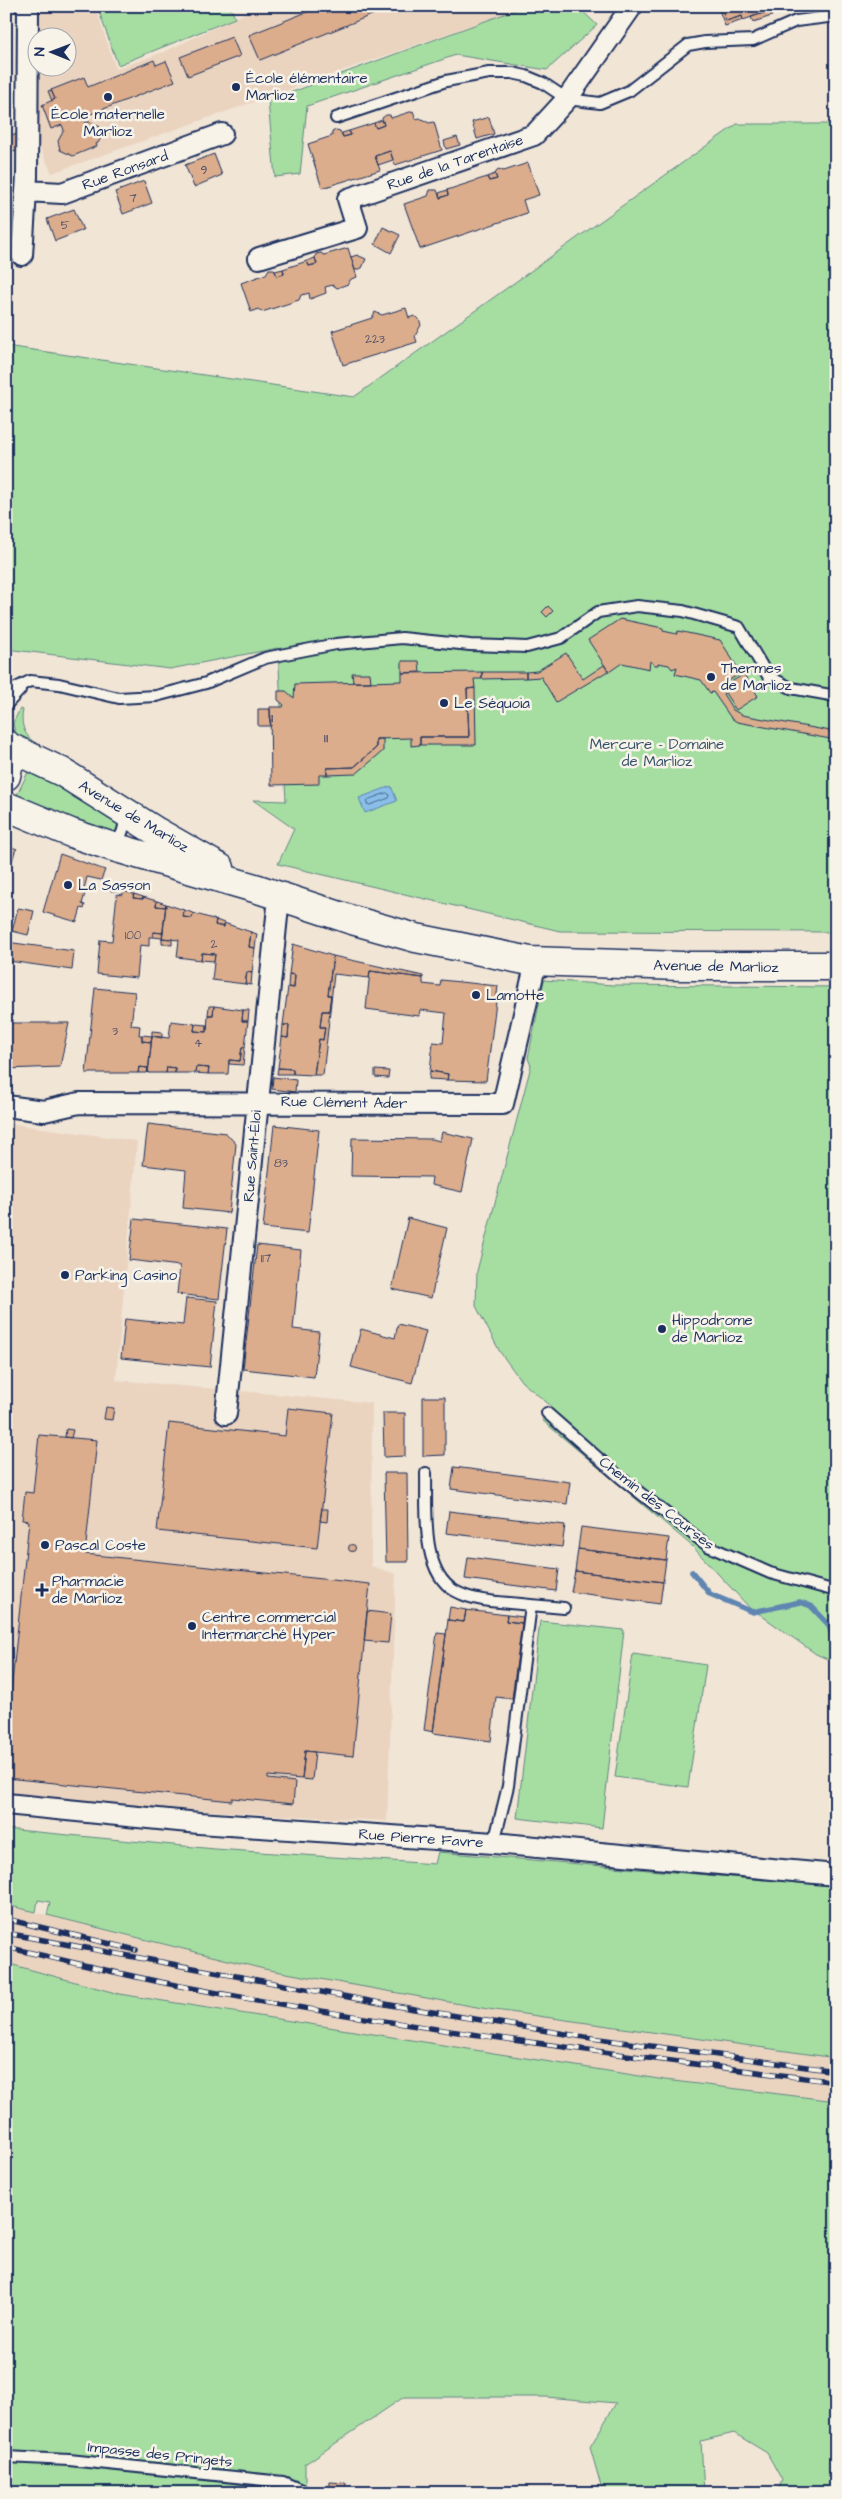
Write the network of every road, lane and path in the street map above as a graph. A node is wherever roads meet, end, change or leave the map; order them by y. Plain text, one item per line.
1 (26, 6) edge
2 (632, 6) edge
3 (836, 16) edge
4 (566, 99) junction
5 (336, 118) dead end
6 (222, 134) dead end
7 (26, 191) junction
8 (22, 255) dead end
9 (259, 258) dead end
10 (30, 681) junction
11 (6, 693) edge
12 (836, 696) edge
13 (6, 705) edge
14 (7, 745) edge
15 (6, 776) edge
16 (6, 806) edge
17 (124, 811) junction
18 (110, 846) junction
19 (269, 893) junction
20 (495, 953) junction
21 (536, 962) junction
22 (597, 964) junction
23 (836, 966) edge
24 (258, 1101) junction
25 (6, 1106) edge
26 (547, 1413) dead end
27 (226, 1414) dead end
28 (426, 1473) dead end
29 (836, 1591) edge
30 (531, 1605) junction
31 (564, 1608) dead end
32 (6, 1804) edge
33 (494, 1843) junction
34 (836, 1875) edge
35 (6, 2457) edge
36 (308, 2493) edge

1 - 7 street
2 - 4 street, Rue de la Tarentaise
3 - 4 lane
4 - 5 lane
4 - 9 street, Rue de la Tarentaise
6 - 7 street, Rue Ronsard
7 - 8 street
10 - 11 lane
10 - 12 lane
10 - 13 lane
14 - 15 main road
14 - 17 main road, Avenue de Marlioz
16 - 18 main road, Avenue de Marlioz
17 - 18 lane
17 - 19 main road, Avenue de Marlioz
18 - 19 main road, Avenue de Marlioz
19 - 20 main road, Avenue de Marlioz
19 - 24 street, Rue Saint-Éloi
20 - 21 main road, Avenue de Marlioz
20 - 22 main road, Avenue de Marlioz
21 - 22 main road, Avenue de Marlioz
21 - 24 street, Rue Clément Ader
22 - 23 main road, Avenue de Marlioz
24 - 25 street, Rue Clément Ader
24 - 27 street, Rue Saint-Éloi
26 - 29 lane, Chemin des Courses
28 - 30 lane
30 - 31 lane
30 - 33 lane
32 - 33 street, Rue Pierre Favre
33 - 34 street, Rue Pierre Favre
35 - 36 lane, Impasse des Pringets

